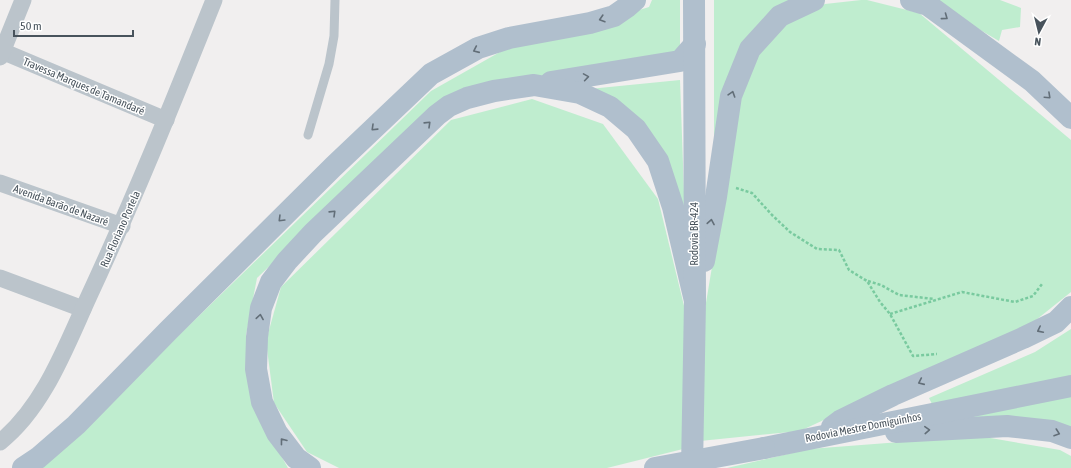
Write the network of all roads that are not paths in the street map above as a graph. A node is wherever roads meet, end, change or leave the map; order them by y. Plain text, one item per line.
1 (23, 0) edge
2 (214, 0) edge
3 (336, 0) edge
4 (635, 0) edge
5 (694, 0) edge
6 (814, 0) edge
7 (910, 0) edge
8 (695, 44) junction
9 (1, 54) edge
10 (534, 85) junction
11 (1071, 118) edge
12 (166, 120) junction
13 (308, 135) dead end
14 (0, 183) edge
15 (122, 226) junction
16 (0, 278) edge
17 (694, 301) junction
18 (1071, 307) edge
19 (83, 309) junction
20 (1071, 386) edge
21 (819, 436) junction
22 (1071, 438) edge
23 (0, 442) edge
24 (23, 468) edge
25 (310, 468) edge
26 (655, 468) edge
27 (692, 468) edge

1 - 9 street
2 - 12 street, Rua Floriano Portela
3 - 13 lane
4 -> 24 main road
5 - 8 main road, Rodovia BR-424
17 -> 6 main road
7 -> 11 main road
10 -> 8 main road
8 - 17 main road, Rodovia BR-424
9 - 12 street, Travessa Marques de Tamandaré
10 - 17 main road
25 -> 10 main road
12 - 15 street, Rua Floriano Portela
14 - 15 street, Avenida Barão de Nazaré
15 - 19 street, Rua Floriano Portela
16 - 19 street
17 - 27 main road, Rodovia BR-424
18 -> 21 main road
19 - 23 street, Rua Floriano Portela
20 - 21 main road, Rodovia Mestre Domiguinhos
21 -> 22 main road
21 - 26 main road, Rodovia Mestre Domiguinhos, bridge

